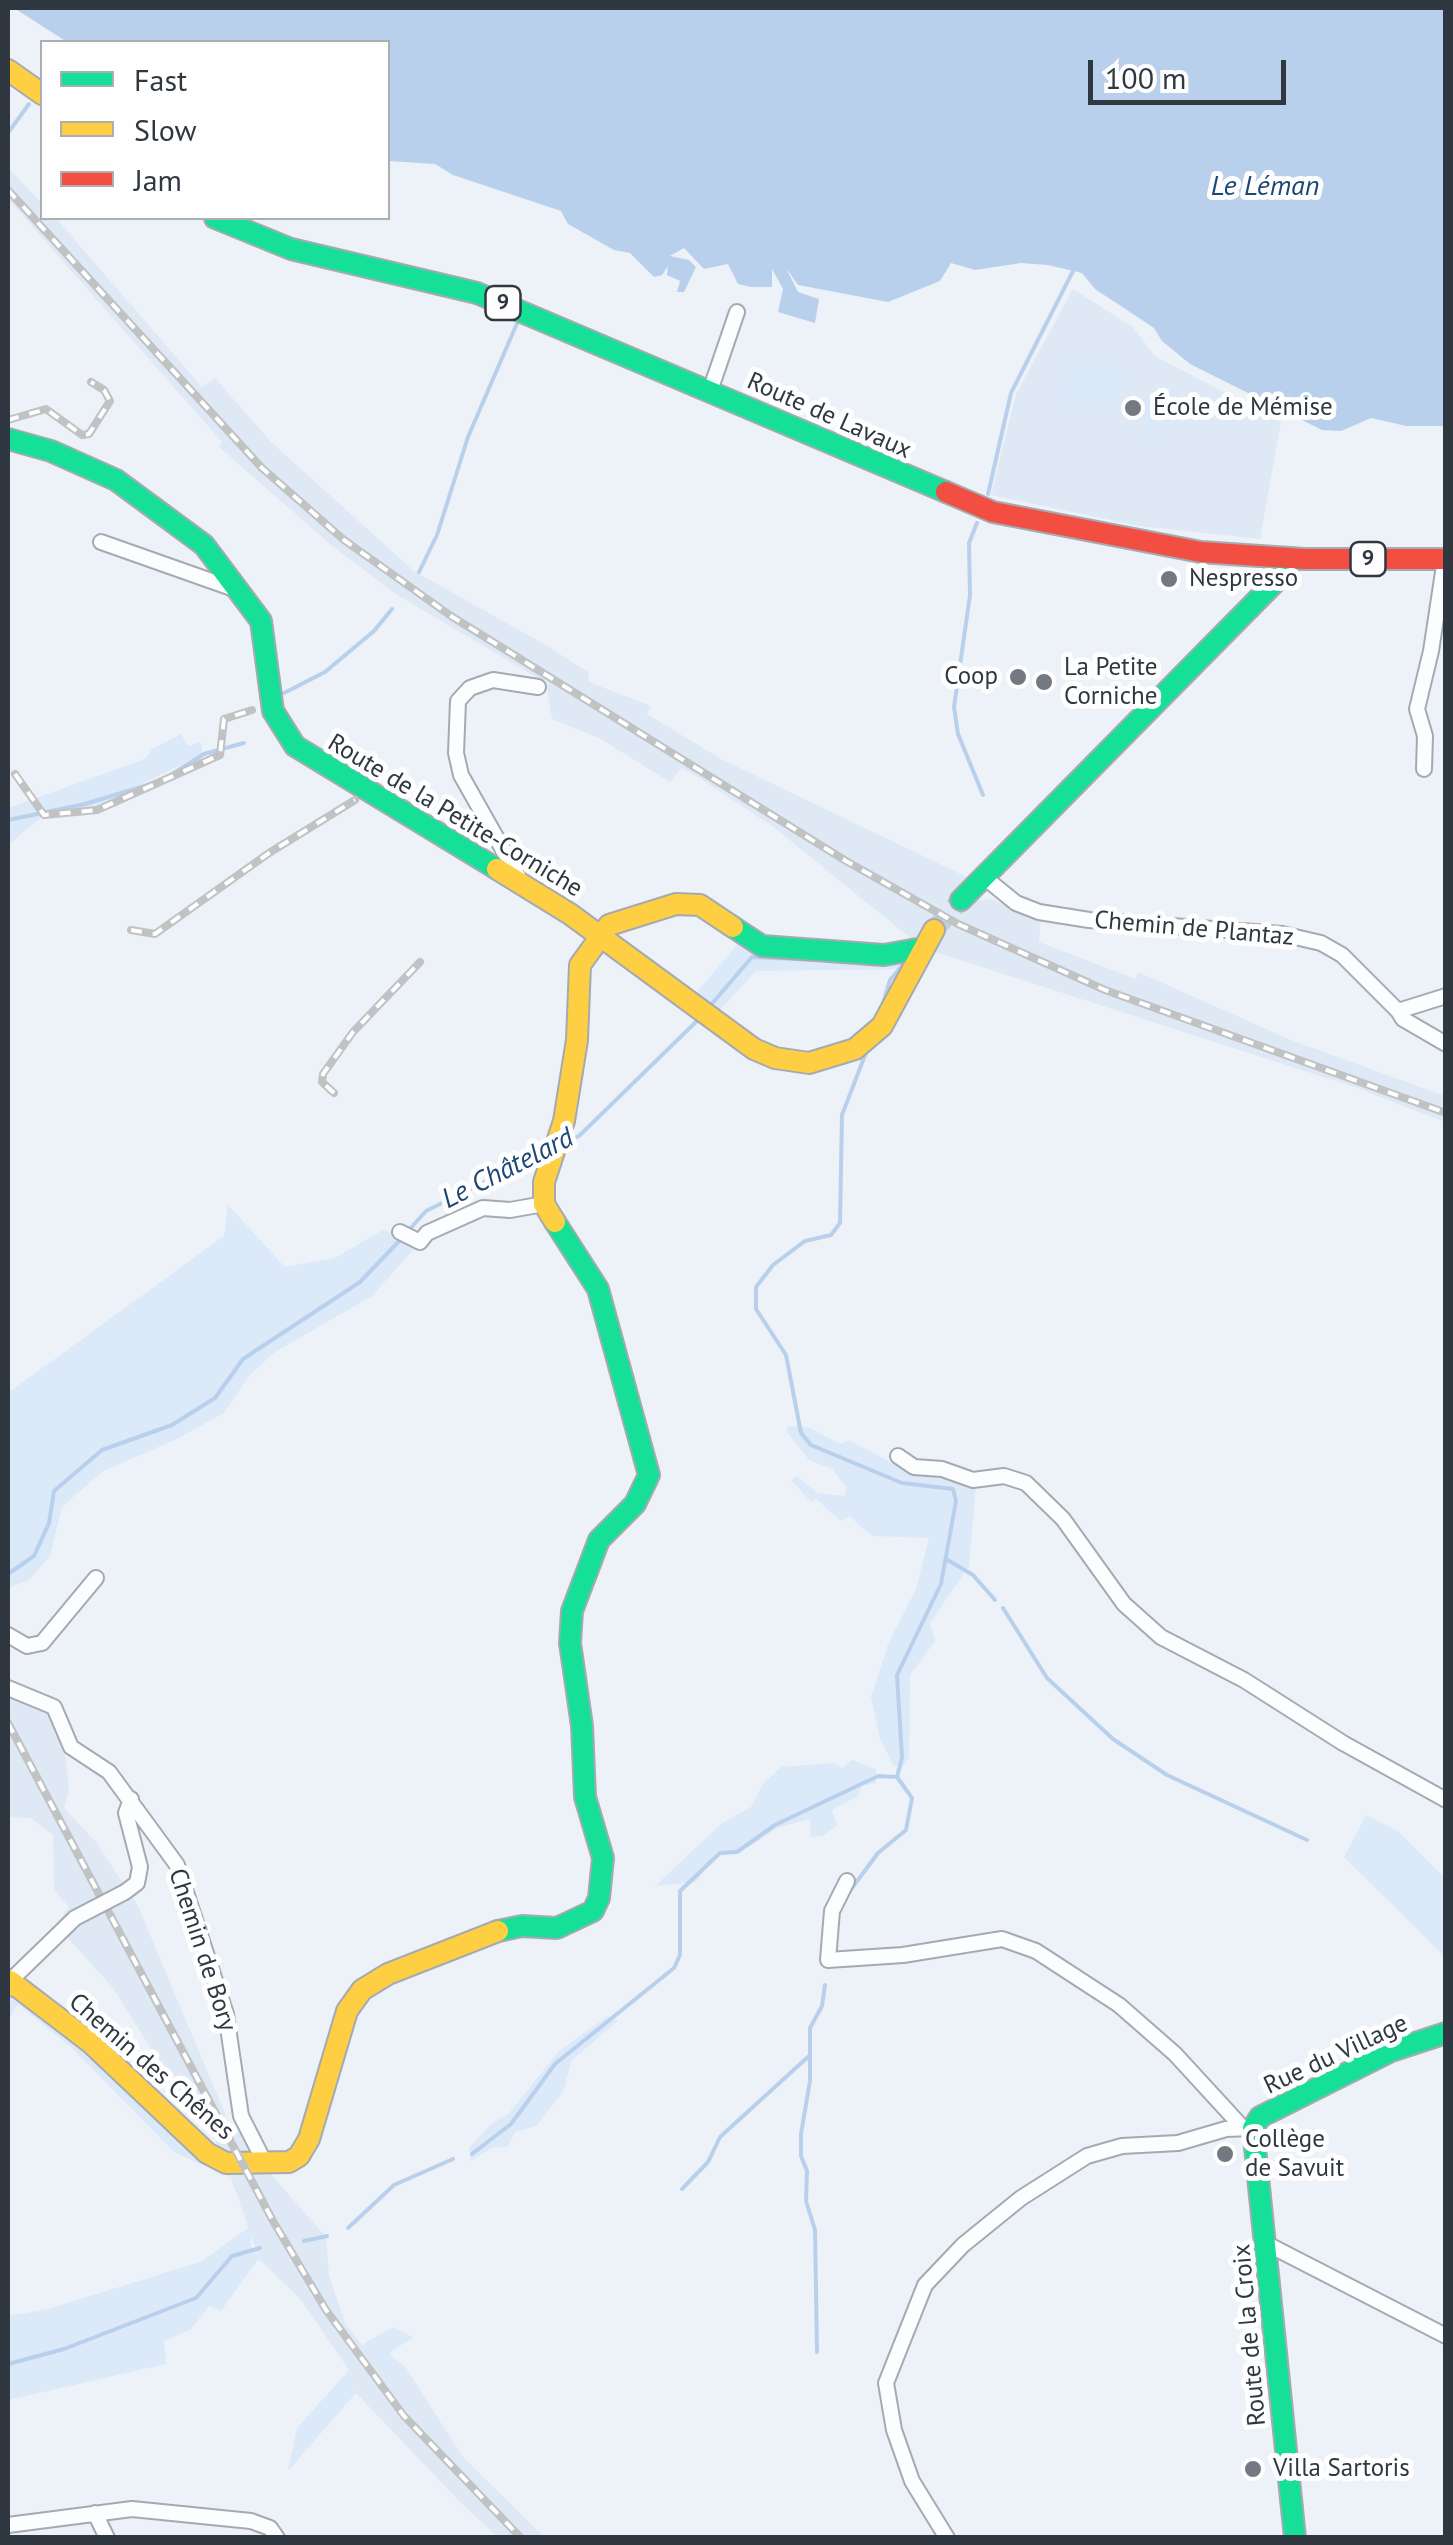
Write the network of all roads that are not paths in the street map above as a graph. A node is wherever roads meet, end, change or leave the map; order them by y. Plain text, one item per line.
1 (8, 70) edge
2 (40, 93) edge
3 (220, 220) edge
4 (737, 312) dead end
5 (710, 391) junction
6 (8, 440) edge
7 (101, 542) dead end
8 (1291, 558) junction
9 (1445, 559) edge
10 (242, 591) junction
11 (538, 687) dead end
12 (1424, 769) dead end
13 (984, 876) junction
14 (524, 886) junction
15 (961, 900) tunnel mouth
16 (600, 936) junction
17 (1446, 996) edge
18 (1398, 1011) junction
19 (1446, 1044) edge
20 (544, 1204) junction
21 (410, 1237) dead end
22 (898, 1456) dead end
23 (96, 1578) dead end
24 (8, 1635) edge
25 (8, 1688) edge
26 (131, 1799) junction
27 (1446, 1800) edge
28 (847, 1881) dead end
29 (9, 1984) edge
30 (1446, 2033) edge
31 (1248, 2128) junction
32 (270, 2163) junction
33 (1267, 2244) junction
34 (1446, 2336) edge
35 (95, 2513) junction
36 (8, 2525) edge
37 (107, 2538) edge
38 (278, 2538) edge
39 (947, 2538) edge
40 (1294, 2538) edge

1 - 2 street
3 - 5 street, Route de Lavaux / 9
4 - 5 street
5 - 8 street, Route de Lavaux / 9
6 - 10 street, Route de la Petite-Corniche
7 - 10 street
8 - 9 street, Route de Lavaux / 9
8 - 13 street
9 - 12 street
10 - 14 street, Route de la Petite-Corniche
11 - 14 street
13 - 15 street
13 - 18 street, Chemin de Plantaz
14 - 16 street, Route de la Petite-Corniche
16 - 16 street, Route de la Petite-Corniche
16 - 20 street
17 - 18 street
18 - 19 street, Chemin de Plantaz
20 - 21 street
20 - 32 street
22 - 27 street
23 - 24 street
25 - 26 street, Chemin de Bory
26 - 29 street, bridge
26 - 32 street, Chemin de Bory
28 - 31 street
29 - 32 street, Chemin des Chênes
30 - 31 street, Rue du Village
31 - 33 street, Route de la Croix
31 - 39 street
33 - 34 street
33 - 40 street, Route de la Croix
35 - 36 street
35 - 37 street
35 - 38 street

